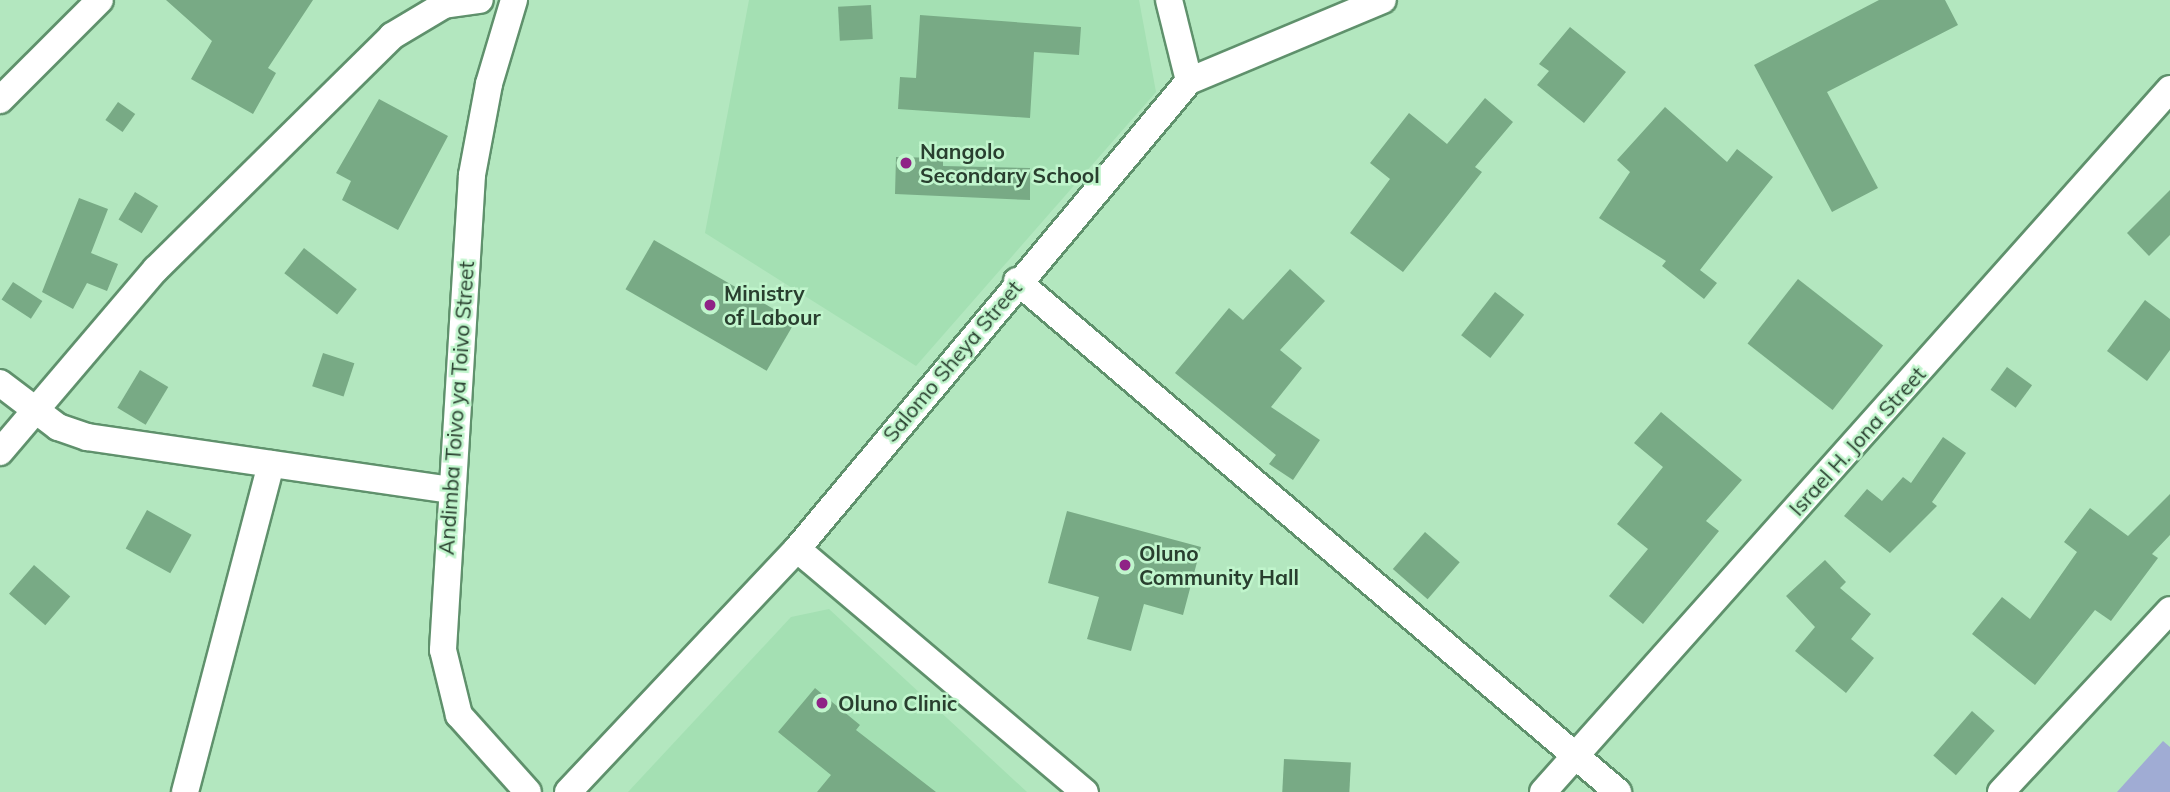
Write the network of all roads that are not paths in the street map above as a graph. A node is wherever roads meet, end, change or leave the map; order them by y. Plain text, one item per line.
1 (100, 0) edge
2 (481, 0) edge
3 (514, 0) edge
4 (1169, 0) edge
5 (1383, 0) edge
6 (1189, 81) junction
7 (2170, 89) edge
8 (0, 100) edge
9 (1017, 281) junction
10 (0, 383) edge
11 (33, 411) junction
12 (0, 452) edge
13 (271, 464) junction
14 (449, 490) junction
15 (797, 549) junction
16 (2170, 610) edge
17 (1574, 756) junction
18 (185, 792) edge
19 (528, 792) edge
20 (568, 792) edge
21 (1085, 792) edge
22 (1543, 792) edge
23 (1618, 792) edge
24 (2001, 792) edge

1 - 8 street
2 - 11 street
3 - 14 street, Andimba Toivo ya Toivo Street
4 - 6 street
5 - 6 street, Salomo Sheya Street
6 - 9 street, Salomo Sheya Street
7 - 17 street, Israel H. Jona Street
9 - 15 street, Salomo Sheya Street
9 - 17 street
10 - 11 street
11 - 12 street
11 - 13 street
13 - 14 street
13 - 18 street
14 - 19 street, Andimba Toivo ya Toivo Street
15 - 20 street, Salomo Sheya Street
15 - 21 street
16 - 24 street
17 - 22 street, Israel H. Jona Street
17 - 23 street

